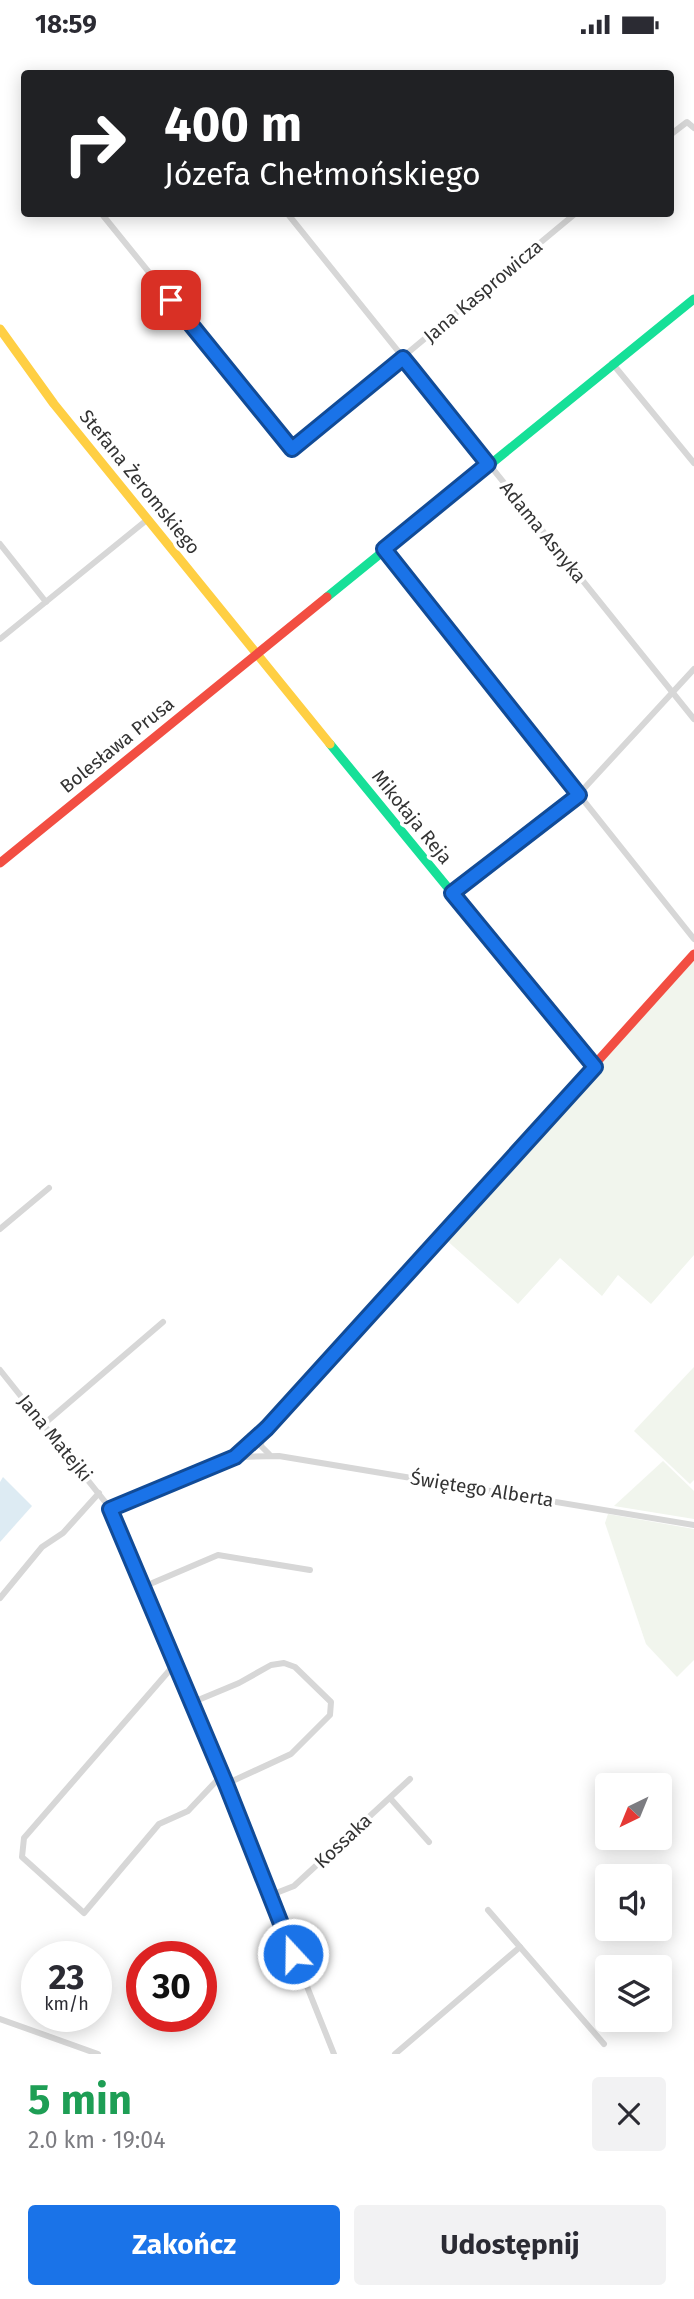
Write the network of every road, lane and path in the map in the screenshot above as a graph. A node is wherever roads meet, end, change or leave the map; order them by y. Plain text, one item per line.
1 (694, 128) edge
2 (674, 132) edge
3 (104, 217) edge
4 (290, 217) edge
5 (571, 217) edge
6 (694, 299) edge
7 (0, 330) edge
8 (403, 358) junction
9 (612, 363) junction
10 (694, 463) edge
11 (488, 464) junction
12 (148, 519) junction
13 (0, 544) edge
14 (384, 549) junction
15 (46, 602) junction
16 (0, 639) edge
17 (256, 654) junction
18 (694, 669) edge
19 (673, 693) junction
20 (694, 719) edge
21 (579, 795) junction
22 (0, 863) edge
23 (452, 893) junction
24 (694, 939) edge
25 (694, 954) edge
26 (595, 1067) junction
27 (49, 1188) dead end
28 (0, 1229) edge
29 (163, 1322) dead end
30 (0, 1370) edge
31 (44, 1424) junction
32 (262, 1433) junction
33 (270, 1455) junction
34 (235, 1457) junction
35 (99, 1493) junction
36 (110, 1509) junction
37 (694, 1525) edge
38 (310, 1570) dead end
39 (143, 1587) junction
40 (0, 1598) edge
41 (175, 1664) junction
42 (191, 1703) junction
43 (222, 1775) junction
44 (410, 1779) dead end
45 (226, 1784) junction
46 (390, 1798) junction
47 (429, 1842) dead end
48 (271, 1895) junction
49 (488, 1910) dead end
50 (520, 1947) junction
51 (0, 2019) edge
52 (604, 2045) dead end
53 (98, 2054) edge
54 (334, 2054) edge
55 (395, 2054) edge

1 - 2 street
3 - 8 street, Jana Kasprowicza
4 - 8 street, Adama Asnyka
5 - 8 street, Jana Kasprowicza
6 - 9 street, Bolesława Prusa
7 - 12 street, Stefana Żeromskiego
8 - 11 street, Adama Asnyka
9 - 10 street
9 - 11 street, Bolesława Prusa
11 - 14 street, Bolesława Prusa
11 - 19 street, Adama Asnyka
12 - 15 street
12 - 17 street, Stefana Żeromskiego
13 - 15 street
14 - 17 street, Bolesława Prusa
14 - 21 street
15 - 16 street
17 - 22 street, Bolesława Prusa
17 - 23 street, Mikołaja Reja
18 - 19 street
19 - 20 street, Adama Asnyka
19 - 21 street
21 - 23 street
21 - 24 street
23 - 26 street, Mikołaja Reja
25 - 26 street
26 - 32 street
27 - 28 street
29 - 31 street
30 - 31 street, Jana Matejki
31 - 35 street, Jana Matejki
32 - 33 street
32 - 34 street
33 - 34 street, Świętego Alberta
33 - 37 street, Świętego Alberta
34 - 36 street
35 - 36 street, Jana Matejki
35 - 40 street
36 - 39 street, Jana Matejki
38 - 39 street
39 - 41 street, Jana Matejki
41 - 42 street, Jana Matejki
41 - 43 street
42 - 43 street, Jana Matejki
42 - 45 street
43 - 45 street, Jana Matejki
44 - 46 street, Kossaka
45 - 48 street, Jana Matejki
46 - 47 street
46 - 48 street, Kossaka
48 - 54 street, Jana Matejki
49 - 50 street
50 - 52 street
50 - 55 street
51 - 53 street

